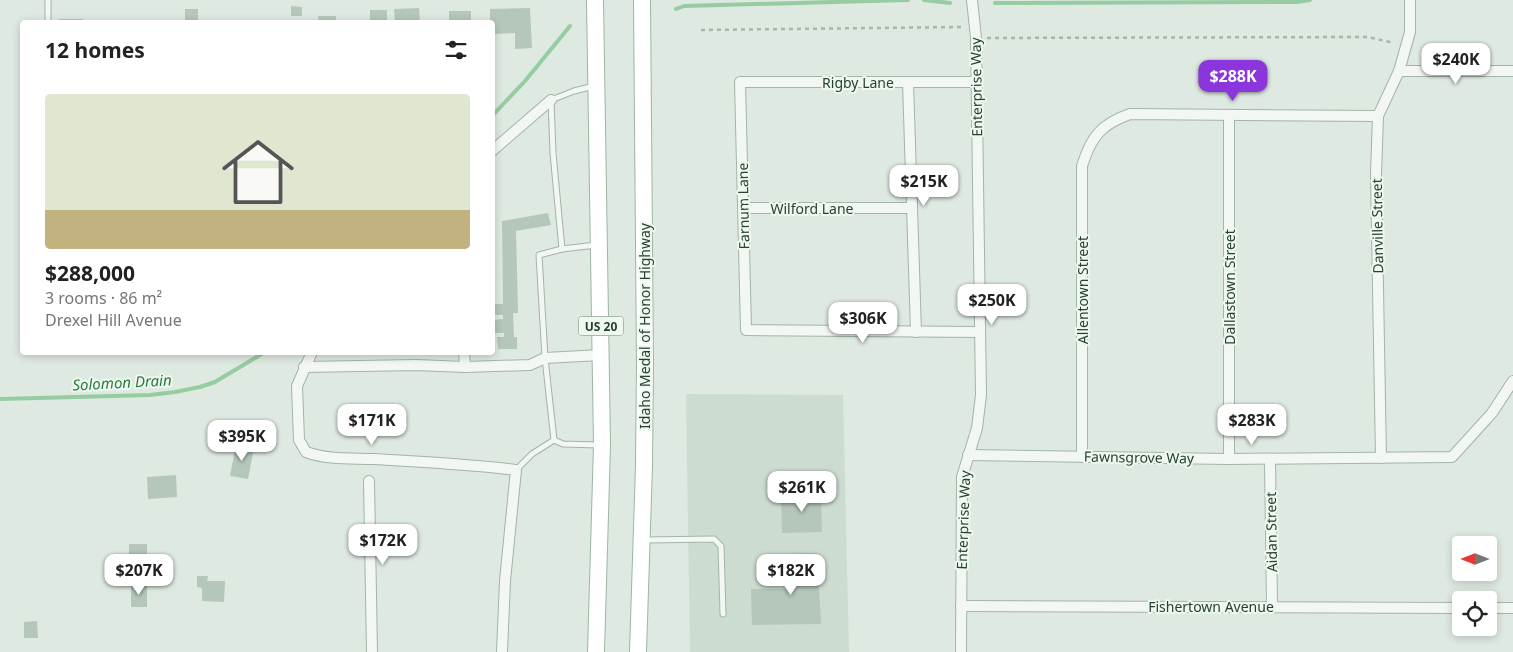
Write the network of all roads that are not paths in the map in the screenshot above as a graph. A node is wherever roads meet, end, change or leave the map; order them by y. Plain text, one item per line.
1 (48, 0) edge
2 (595, 0) edge
3 (642, 0) edge
4 (972, 0) edge
5 (1410, 0) edge
6 (48, 20) edge
7 (1513, 71) edge
8 (1399, 72) junction
9 (740, 82) joint
10 (908, 82) junction
11 (976, 82) junction
12 (596, 86) junction
13 (551, 100) junction
14 (1229, 115) junction
15 (1378, 116) junction
16 (495, 148) edge
17 (743, 208) junction
18 (912, 208) junction
19 (599, 244) junction
20 (562, 249) junction
21 (916, 332) junction
22 (980, 332) junction
23 (310, 355) edge
24 (464, 355) edge
25 (601, 355) junction
26 (545, 358) junction
27 (304, 367) junction
28 (465, 367) junction
29 (1513, 381) edge
30 (554, 440) junction
31 (602, 445) junction
32 (968, 455) junction
33 (1082, 456) junction
34 (1381, 458) junction
35 (1229, 459) junction
36 (1270, 459) junction
37 (516, 470) junction
38 (369, 481) dead end
39 (642, 540) junction
40 (961, 606) junction
41 (1272, 606) junction
42 (1452, 608) edge
43 (1497, 608) edge
44 (1513, 608) edge
45 (722, 614) dead end
46 (372, 652) edge
47 (502, 652) edge
48 (596, 652) edge
49 (638, 652) edge
50 (961, 652) edge

1 - 6 lane
2 - 12 main road, US 20
3 - 39 main road, Idaho Medal of Honor Highway
4 - 11 street, Enterprise Way
5 - 8 street, Danville Street
7 - 8 street
8 - 15 street, Danville Street
9 - 10 street, Rigby Lane
9 - 17 street, Farnum Lane
10 - 11 street, Rigby Lane
10 - 18 street
11 - 22 street, Enterprise Way
12 - 13 lane
12 - 19 main road, US 20
13 - 16 street
13 - 20 lane
14 - 15 street
14 - 33 street, Allentown Street
14 - 35 street, Dallastown Street
15 - 34 street, Danville Street
17 - 18 street, Wilford Lane
17 - 21 street, Farnum Lane
18 - 21 street
19 - 20 lane
19 - 25 main road, US 20
20 - 26 lane
21 - 22 street
22 - 32 street, Enterprise Way
23 - 27 street
24 - 28 street
25 - 26 street
25 - 31 main road, US 20
26 - 28 street
26 - 30 lane
27 - 28 street
27 - 37 street
29 - 34 street, Fawnsgrove Way
30 - 31 lane
30 - 37 lane
31 - 48 main road, US 20
32 - 33 street, Fawnsgrove Way
32 - 40 street, Enterprise Way
33 - 35 street, Fawnsgrove Way
34 - 36 street, Fawnsgrove Way
35 - 36 street, Fawnsgrove Way
36 - 41 street, Aidan Street
37 - 47 street
38 - 46 street
39 - 45 lane
39 - 49 main road, Idaho Medal of Honor Highway
40 - 41 street, Fishertown Avenue
40 - 50 street, Enterprise Way
41 - 42 street, Fishertown Avenue
43 - 44 street

